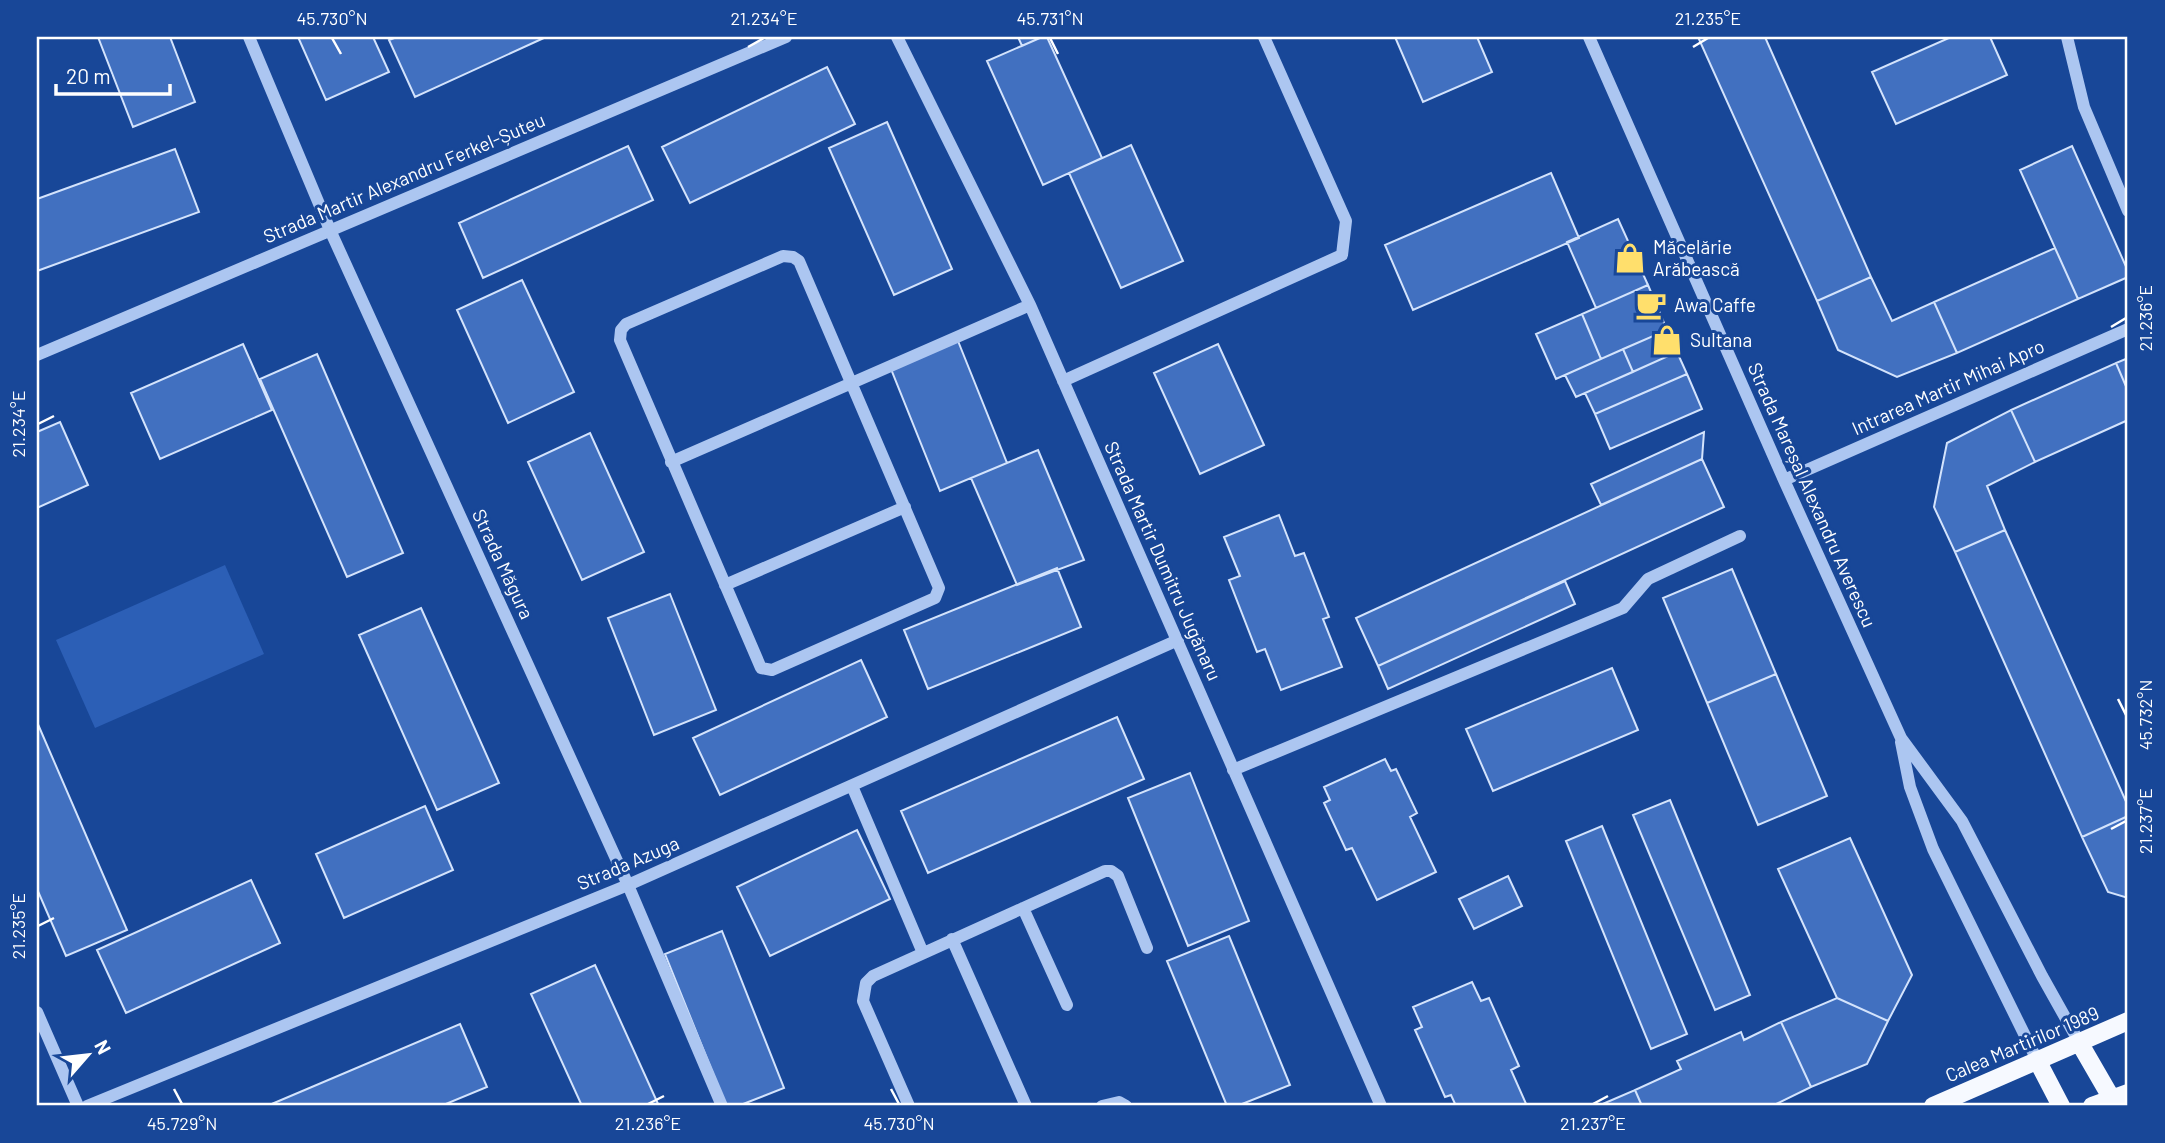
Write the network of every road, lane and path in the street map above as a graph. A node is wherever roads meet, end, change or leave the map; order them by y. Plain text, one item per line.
1 (248, 37) edge
2 (786, 37) edge
3 (897, 37) edge
4 (1264, 37) edge
5 (1589, 37) edge
6 (2067, 37) edge
7 (2128, 212) edge
8 (330, 230) junction
9 (1030, 305) junction
10 (2128, 329) edge
11 (37, 355) edge
12 (1063, 381) junction
13 (852, 382) junction
14 (671, 462) junction
15 (1784, 480) junction
16 (905, 507) junction
17 (1740, 536) dead end
18 (725, 585) junction
19 (1178, 640) junction
20 (1901, 738) junction
21 (1233, 770) junction
22 (852, 786) junction
23 (628, 885) junction
24 (1023, 908) junction
25 (952, 939) junction
26 (1147, 948) dead end
27 (923, 953) junction
28 (1066, 1005) dead end
29 (37, 1014) edge
30 (2128, 1021) edge
31 (2079, 1042) junction
32 (2037, 1060) junction
33 (2119, 1099) edge
34 (78, 1106) edge
35 (88, 1106) edge
36 (722, 1106) edge
37 (909, 1106) edge
38 (1026, 1106) edge
39 (1102, 1106) edge
40 (1126, 1106) edge
41 (1381, 1106) edge
42 (1933, 1106) edge
43 (2061, 1106) edge
44 (2092, 1106) edge

1 - 8 street, Strada Măgura
2 - 8 street, Strada Martir Alexandru Ferkel-Șuteu
3 - 9 street, Strada Martir Dumitru Jugănaru
4 - 12 street
5 - 15 street, Strada Mareșal Alexandru Averescu
6 - 7 street
8 - 11 street, Strada Martir Alexandru Ferkel-Șuteu
8 - 23 street, Strada Măgura
9 - 12 street, Strada Martir Dumitru Jugănaru
9 - 13 street
10 - 15 street, Intrarea Martir Mihai Apro
12 - 19 street, Strada Martir Dumitru Jugănaru
13 - 14 street
13 - 14 street
13 - 16 street
14 - 18 street
15 - 20 street, Strada Mareșal Alexandru Averescu
16 - 18 street
16 - 18 street
17 - 21 street
19 - 21 street, Strada Martir Dumitru Jugănaru
19 - 22 street, Strada Azuga
20 - 31 street, Strada Mareșal Alexandru Averescu
20 - 32 street, Strada Mareșal Alexandru Averescu
21 - 41 street, Strada Martir Dumitru Jugănaru
22 - 23 street, Strada Azuga
22 - 27 street
23 - 35 street, Strada Azuga
23 - 36 street, Strada Măgura
24 - 25 street
24 - 26 street
24 - 28 street
25 - 27 street
25 - 38 street
27 - 37 street
29 - 34 street
30 - 31 main road, Calea Martirilor 1989
31 - 32 main road, Calea Martirilor 1989
31 - 33 main road
32 - 42 main road, Calea Martirilor 1989
32 - 43 main road
33 - 44 main road
39 - 40 street

